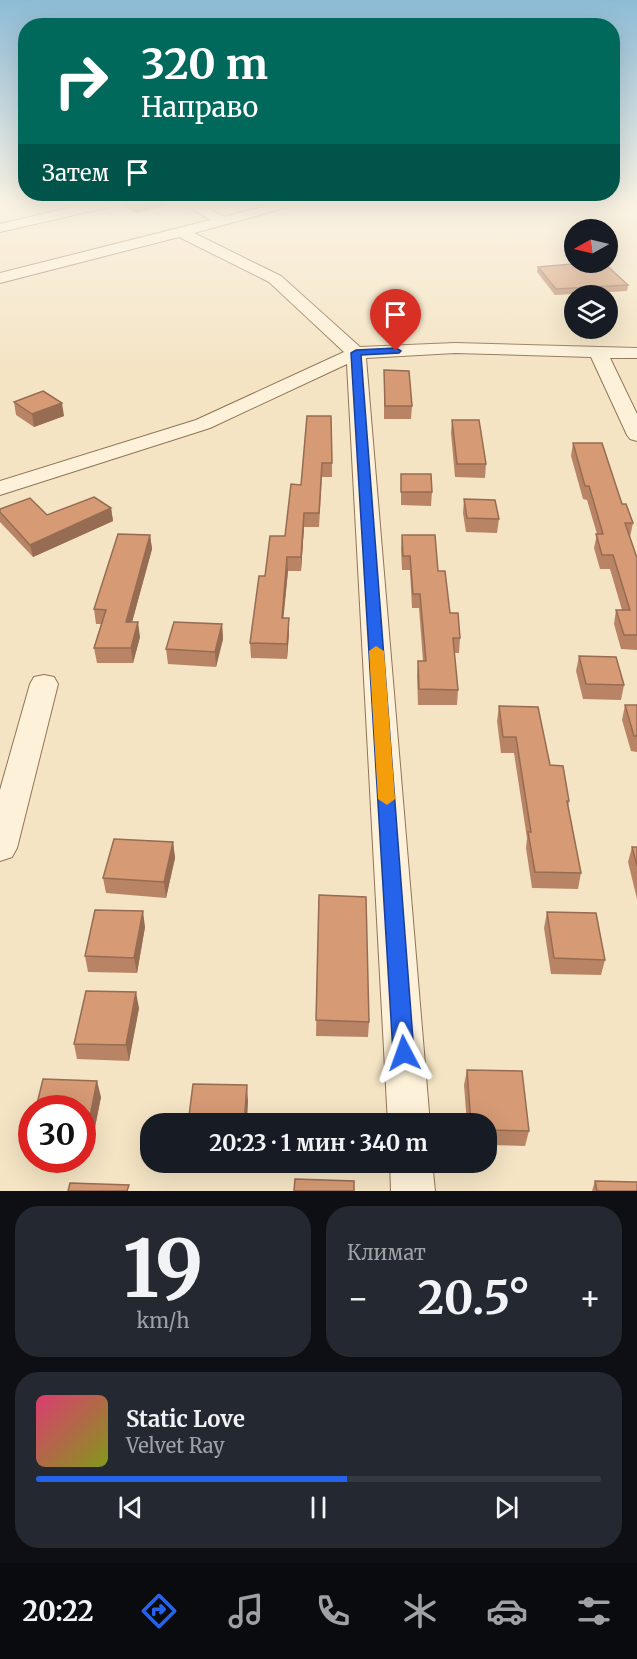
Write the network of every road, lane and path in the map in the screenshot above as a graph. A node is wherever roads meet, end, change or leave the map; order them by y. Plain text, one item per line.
1 (87, 257) edge
2 (230, 257) edge
3 (0, 278) edge
4 (598, 352) junction
5 (356, 353) junction
6 (637, 353) edge
7 (637, 435) edge
8 (0, 488) edge
9 (44, 684) dead end
10 (0, 848) edge
11 (408, 1113) edge
12 (412, 1173) edge
13 (413, 1191) edge

1 - 3 street
2 - 5 street
4 - 5 street
4 - 6 street
4 - 7 street
5 - 8 street
5 - 11 street
9 - 10 street
12 - 13 street

